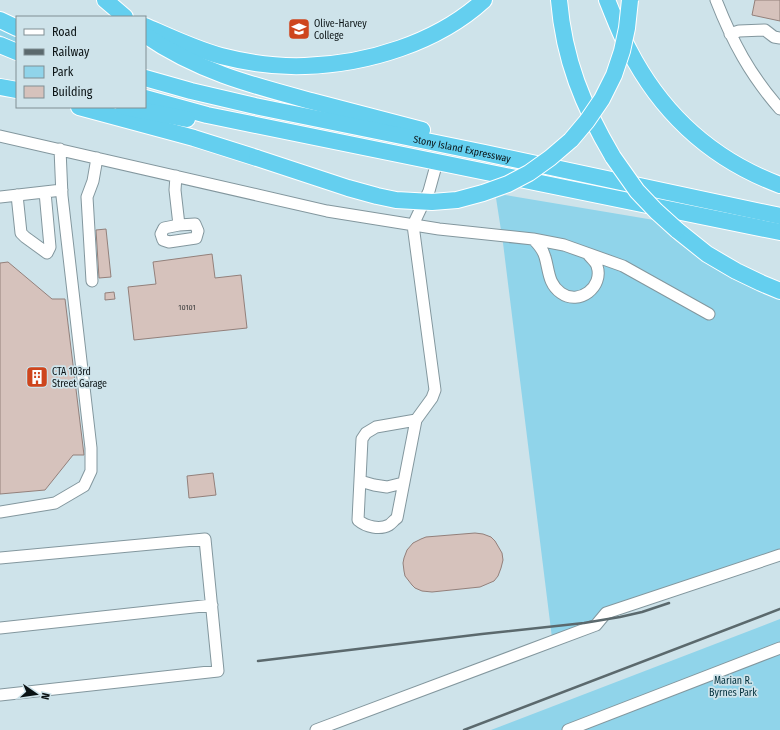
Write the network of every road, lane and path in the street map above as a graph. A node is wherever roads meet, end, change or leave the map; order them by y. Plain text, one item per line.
1 (105, 0) edge
2 (484, 0) edge
3 (559, 0) edge
4 (607, 0) edge
5 (630, 0) edge
6 (716, 0) edge
7 (124, 16) edge
8 (0, 20) edge
9 (146, 26) edge
10 (16, 28) edge
11 (730, 34) junction
12 (146, 36) edge
13 (780, 38) edge
14 (0, 44) edge
15 (16, 52) edge
16 (146, 78) edge
17 (0, 87) edge
18 (16, 90) edge
19 (146, 98) edge
20 (83, 108) edge
21 (129, 108) edge
22 (780, 108) edge
23 (0, 136) edge
24 (328, 140) junction
25 (60, 149) junction
26 (485, 153) junction
27 (97, 158) junction
28 (437, 162) junction
29 (176, 176) junction
30 (780, 185) edge
31 (62, 190) junction
32 (45, 192) junction
33 (17, 195) junction
34 (0, 197) edge
35 (774, 223) edge
36 (179, 225) dead end
37 (413, 225) junction
38 (533, 239) junction
39 (588, 254) junction
40 (92, 281) dead end
41 (780, 291) edge
42 (709, 314) dead end
43 (416, 420) junction
44 (360, 481) junction
45 (404, 484) junction
46 (0, 512) edge
47 (780, 555) edge
48 (0, 558) edge
49 (212, 605) junction
50 (0, 628) edge
51 (780, 648) edge
52 (0, 695) edge
53 (316, 730) edge
54 (568, 730) edge

1 - 7 highway
2 - 9 highway
3 - 41 highway, bridge
4 - 30 highway
5 - 20 highway, bridge
6 - 11 street
8 - 10 highway
11 - 13 street
11 - 22 street
12 - 26 highway
14 - 15 highway
16 - 26 highway, Stony Island Expressway
17 - 18 highway
19 - 24 highway, Stony Island Expressway
21 - 24 highway
23 - 25 street
24 - 28 highway, Stony Island Expressway
25 - 27 street
25 - 31 street
26 - 35 highway, Stony Island Expressway
27 - 29 street
27 - 40 street
28 - 35 highway, Stony Island Expressway
28 - 37 street
29 - 36 street
29 - 37 street
31 - 32 street
31 - 46 street
32 - 33 street
32 - 33 street
33 - 34 street
37 - 38 street
37 - 43 street
38 - 39 street
38 - 39 street
39 - 42 street
43 - 44 street
43 - 45 street
44 - 45 street
44 - 45 street
47 - 53 street
48 - 49 street
49 - 50 street
49 - 52 street
51 - 54 street

